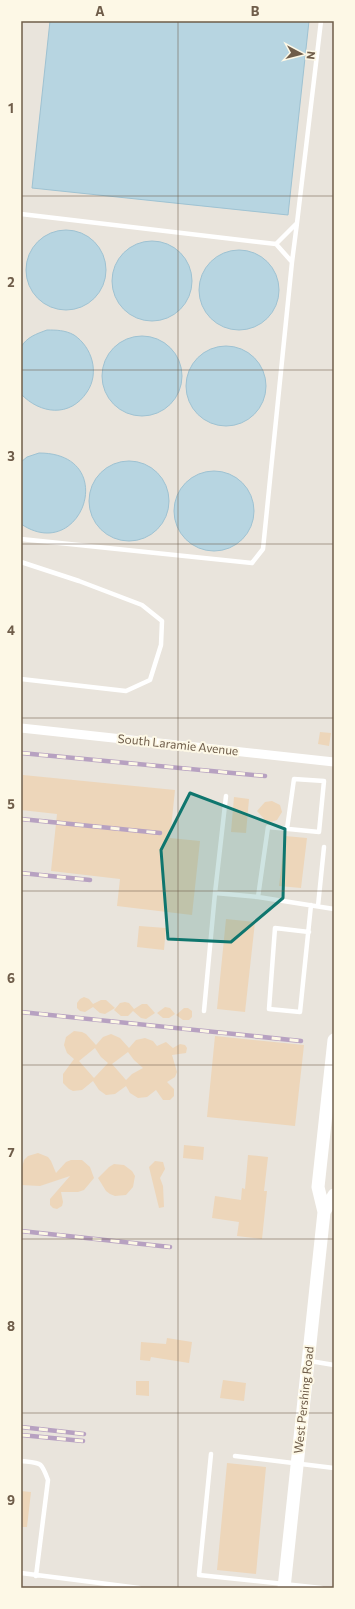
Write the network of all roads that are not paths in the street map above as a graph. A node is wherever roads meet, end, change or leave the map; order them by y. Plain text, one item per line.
1 (321, 21) edge
2 (21, 214) edge
3 (297, 223) junction
4 (276, 244) junction
5 (292, 262) junction
6 (21, 539) edge
7 (21, 562) edge
8 (21, 679) edge
9 (21, 728) edge
10 (334, 762) edge
11 (226, 796) dead end
12 (287, 829) junction
13 (324, 847) dead end
14 (215, 893) junction
15 (258, 897) junction
16 (311, 905) junction
17 (318, 906) junction
18 (334, 909) edge
19 (308, 932) junction
20 (204, 1011) dead end
21 (334, 1040) edge
22 (334, 1195) edge
23 (326, 1212) junction
24 (308, 1361) junction
25 (334, 1365) edge
26 (212, 1454) dead end
27 (235, 1456) dead end
28 (21, 1461) edge
29 (298, 1462) junction
30 (334, 1468) edge
31 (21, 1573) edge
32 (36, 1576) junction
33 (285, 1586) edge
34 (139, 1588) edge
35 (321, 1588) edge

1 - 3 lane
2 - 4 lane
3 - 4 lane
3 - 5 lane
4 - 5 lane
5 - 6 lane
7 - 8 lane
9 - 10 street, South Laramie Avenue
11 - 14 lane
12 - 12 lane
12 - 15 lane
13 - 17 lane
14 - 15 lane
14 - 20 lane
15 - 16 lane
16 - 17 lane
16 - 19 lane
17 - 18 lane
19 - 19 lane
21 - 23 main road, West Pershing Road
22 - 23 main road, West Pershing Road
23 - 24 main road, West Pershing Road
24 - 25 lane
24 - 29 main road, West Pershing Road
26 - 33 lane
27 - 29 lane
28 - 32 lane
29 - 30 lane
29 - 33 main road, West Pershing Road
31 - 32 lane
32 - 34 lane
33 - 35 lane

